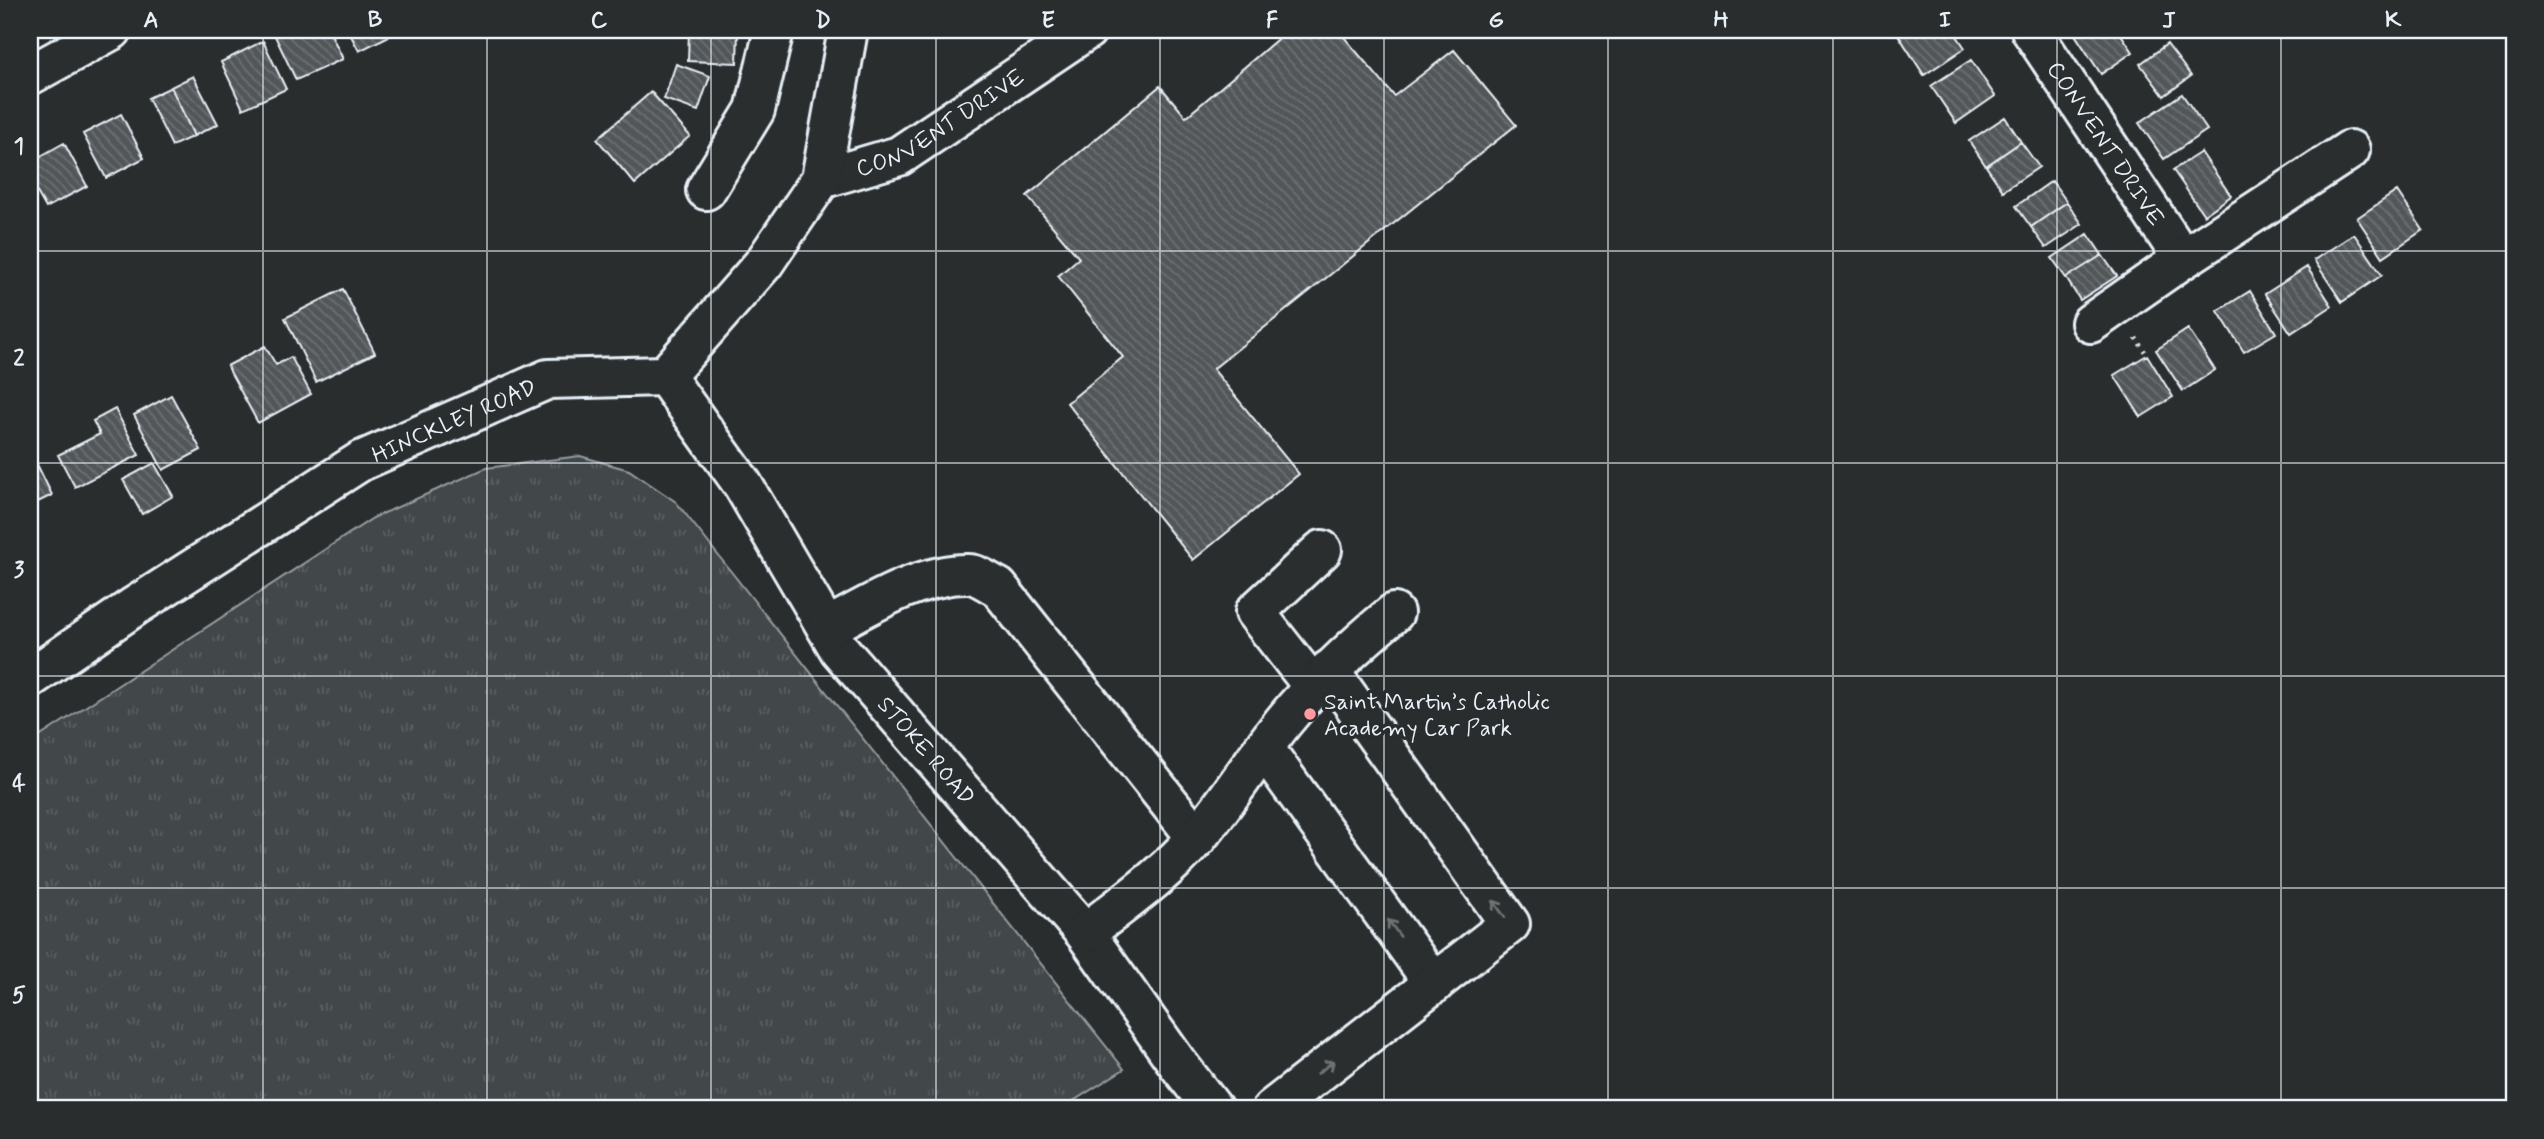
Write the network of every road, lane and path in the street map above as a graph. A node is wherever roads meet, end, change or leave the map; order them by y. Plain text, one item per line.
1 (112, 30) edge
2 (774, 30) edge
3 (848, 30) edge
4 (1087, 30) edge
5 (2031, 30) edge
6 (30, 75) edge
7 (2350, 150) dead end
8 (821, 178) junction
9 (706, 190) dead end
10 (2183, 259) junction
11 (2091, 323) dead end
12 (665, 376) junction
13 (1322, 550) dead end
14 (1394, 613) dead end
15 (827, 628) junction
16 (30, 678) edge
17 (1321, 678) junction
18 (1264, 748) junction
19 (1197, 838) junction
20 (1085, 933) junction
21 (1434, 984) junction
22 (1213, 1109) edge
23 (1272, 1109) edge

1 - 6 street
2 - 9 street
3 - 8 street
4 - 8 street, CONVENT DRIVE
5 - 10 street, CONVENT DRIVE
7 - 10 street
8 - 12 street
10 - 11 street
12 - 15 street, STOKE ROAD
12 - 16 street, HINCKLEY ROAD
13 - 17 street
14 - 17 street
15 - 19 street
15 - 20 street, STOKE ROAD
17 - 18 street
21 -> 17 street
18 - 19 street
21 -> 18 street
19 - 20 street
20 - 22 street, STOKE ROAD
23 -> 21 street

